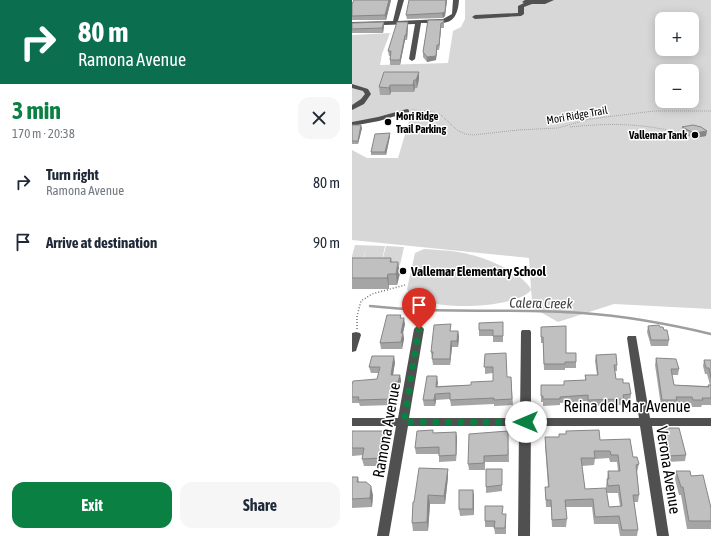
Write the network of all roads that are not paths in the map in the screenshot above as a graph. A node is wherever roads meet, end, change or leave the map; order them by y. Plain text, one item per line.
1 (401, 0) edge
2 (456, 0) edge
3 (519, 0) edge
4 (551, 0) edge
5 (530, 3) junction
6 (475, 17) dead end
7 (395, 23) junction
8 (418, 23) junction
9 (352, 24) edge
10 (412, 59) dead end
11 (352, 86) edge
12 (352, 108) edge
13 (407, 111) road end
14 (352, 124) edge
15 (419, 329) dead end
16 (526, 332) dead end
17 (356, 335) road end
18 (632, 338) dead end
19 (352, 348) edge
20 (352, 422) edge
21 (404, 422) junction
22 (526, 422) junction
23 (645, 422) junction
24 (711, 422) edge
25 (383, 536) edge
26 (524, 536) edge
27 (663, 536) edge

1 - 7 street
2 - 8 street
3 - 5 street
4 - 5 street
5 - 6 street
7 - 8 street
7 - 9 street
8 - 10 street
11 - 12 street
13 - 14 street
15 - 21 street, Ramona Avenue
16 - 22 street
17 - 19 street
18 - 23 street, Verona Avenue
20 - 21 street, Reina del Mar Avenue
21 - 22 street, Reina del Mar Avenue
21 - 25 street, Ramona Avenue
22 - 23 street, Reina del Mar Avenue
22 - 26 street
23 - 24 street, Reina del Mar Avenue
23 - 27 street, Verona Avenue

